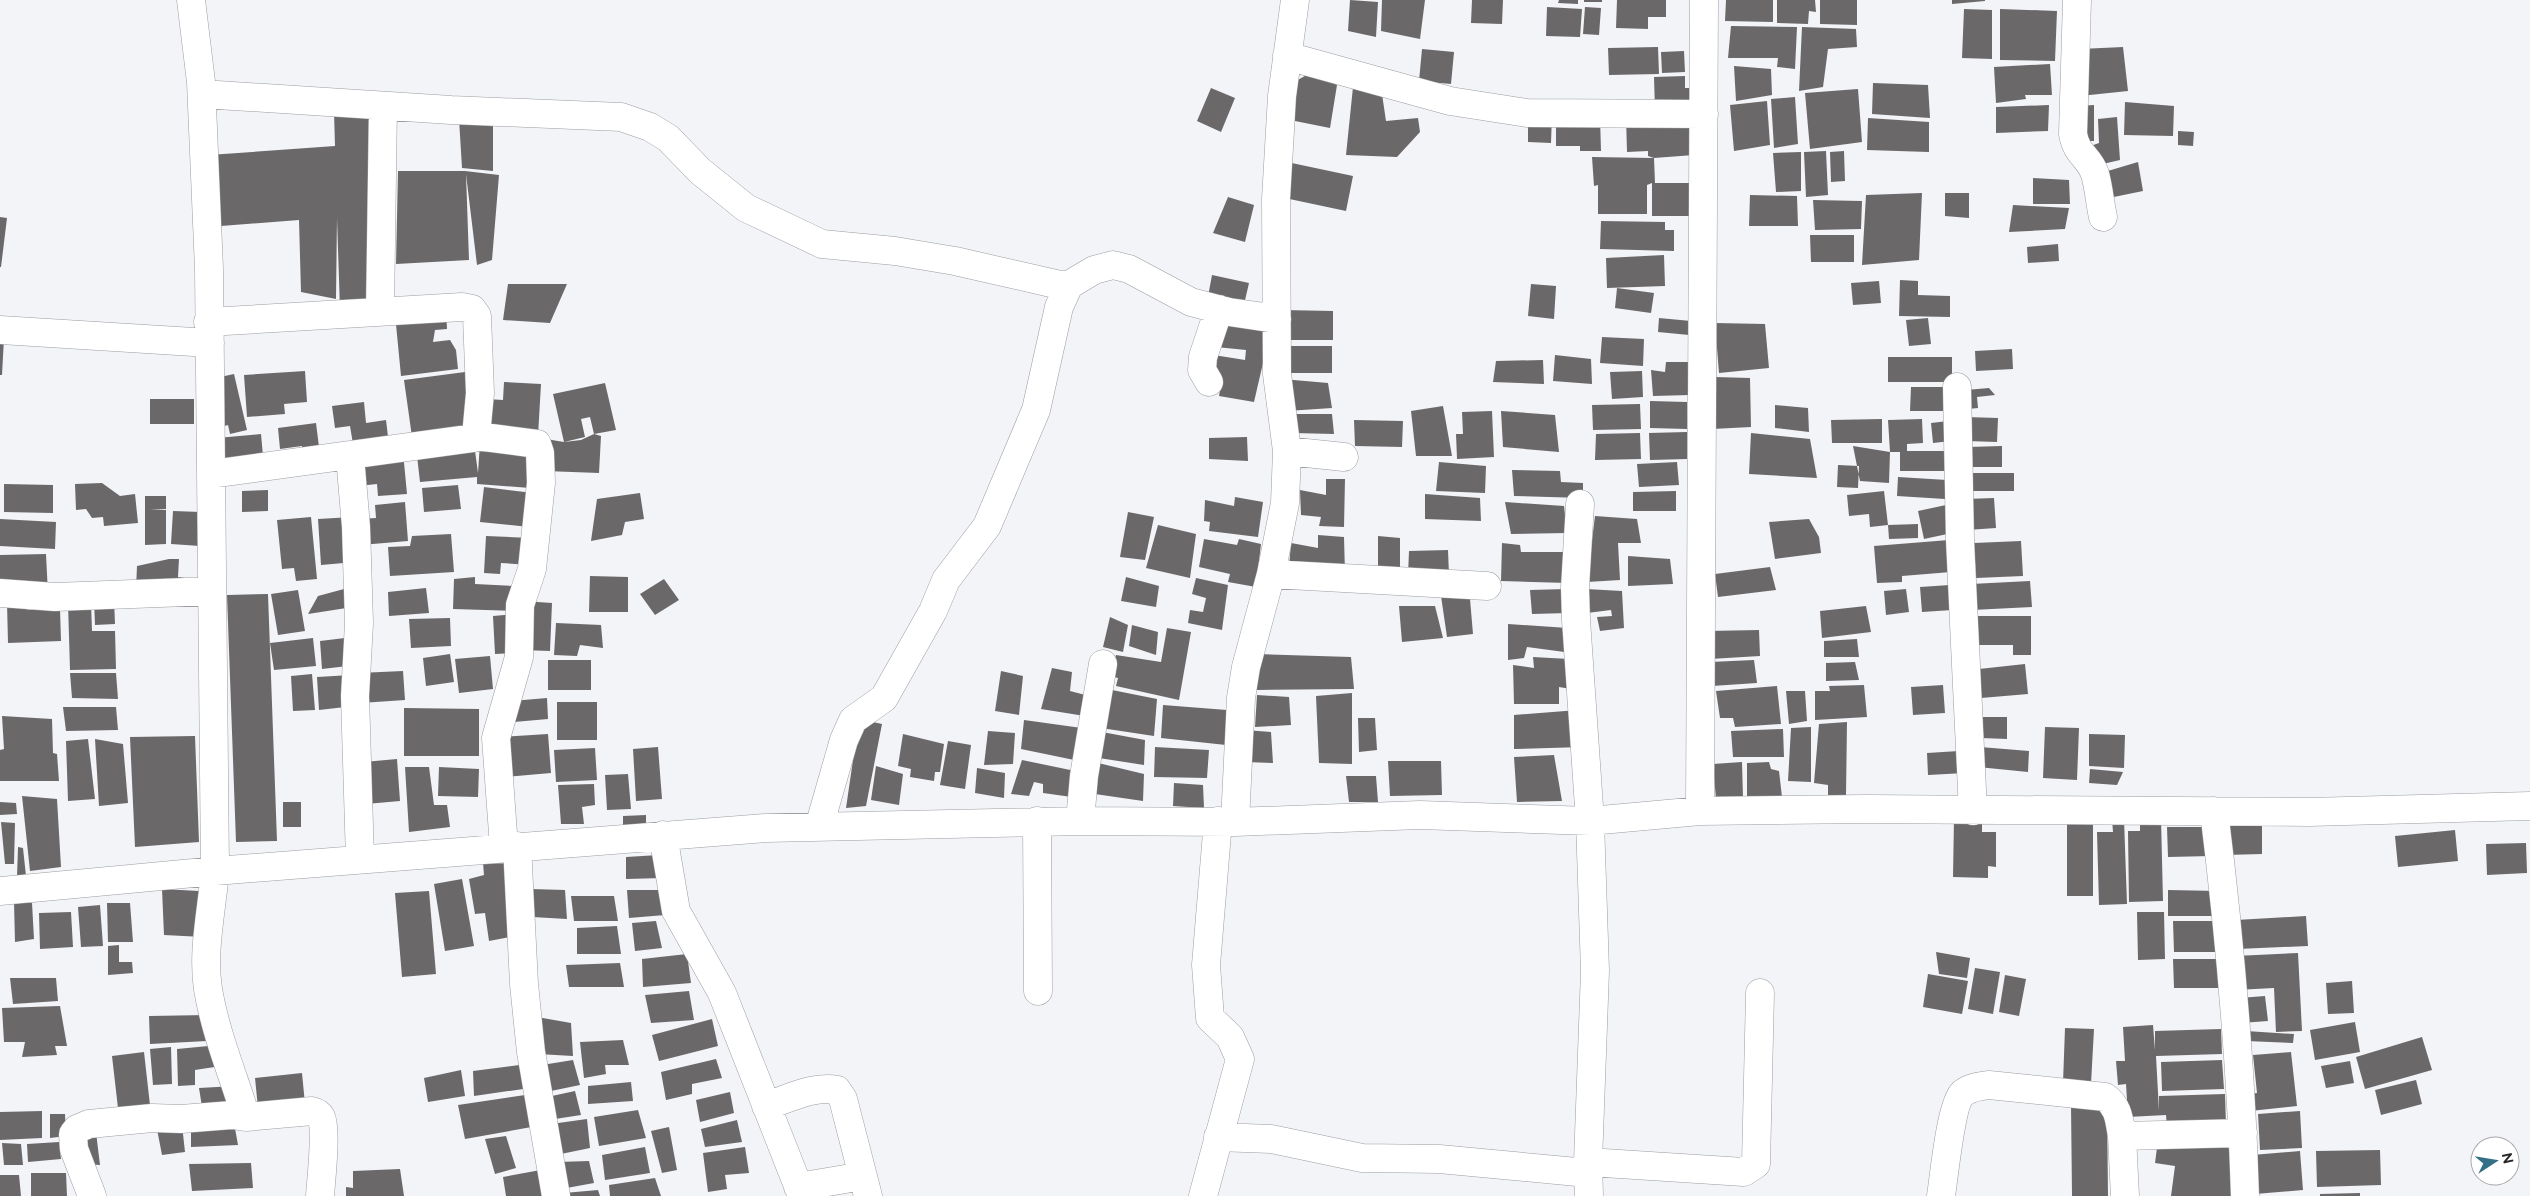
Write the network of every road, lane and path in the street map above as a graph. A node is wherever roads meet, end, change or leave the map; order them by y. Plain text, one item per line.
1 (191, 0) edge
2 (1296, 0) edge
3 (1704, 0) edge
4 (2077, 0) edge
5 (1288, 56) junction
6 (202, 94) junction
7 (383, 106) junction
8 (1704, 114) junction
9 (2103, 218) dead end
10 (1070, 285) junction
11 (1219, 309) junction
12 (380, 311) junction
13 (1277, 319) junction
14 (0, 330) edge
15 (209, 332) junction
16 (1209, 382) dead end
17 (1958, 387) dead end
18 (476, 436) junction
19 (1287, 451) junction
20 (350, 456) junction
21 (1344, 457) dead end
22 (211, 474) junction
23 (1580, 504) dead end
24 (1271, 574) junction
25 (1487, 586) dead end
26 (212, 590) junction
27 (0, 593) edge
28 (1103, 664) dead end
29 (2530, 806) edge
30 (1973, 810) junction
31 (1700, 811) junction
32 (2214, 811) junction
33 (1037, 821) junction
34 (1080, 821) junction
35 (1590, 821) junction
36 (1226, 822) junction
37 (819, 827) junction
38 (663, 835) junction
39 (511, 847) junction
40 (360, 859) junction
41 (215, 871) junction
42 (0, 891) edge
43 (1038, 991) dead end
44 (1760, 993) dead end
45 (766, 1106) junction
46 (246, 1117) junction
47 (2243, 1132) junction
48 (2122, 1136) junction
49 (1218, 1137) junction
50 (1588, 1177) edge
51 (866, 1186) edge
52 (800, 1191) edge
53 (92, 1196) edge
54 (320, 1196) edge
55 (556, 1196) edge
56 (1203, 1196) edge
57 (1941, 1196) edge
58 (2125, 1196) edge
59 (2245, 1196) edge

1 - 6 street
2 - 5 street
3 - 8 street
4 - 9 street
5 - 8 street
5 - 13 street
6 - 7 street
6 - 15 street
7 - 10 street
7 - 12 street
8 - 31 street
10 - 11 street
10 - 37 street
11 - 13 street
11 - 16 street
12 - 15 street
12 - 18 street
13 - 19 street
14 - 15 street
15 - 22 street
17 - 30 street
18 - 20 street
18 - 39 street
19 - 21 street
19 - 24 street
20 - 22 street
20 - 40 street
22 - 26 street
23 - 35 street
24 - 25 street
24 - 36 street
26 - 27 street
26 - 41 street
28 - 34 street
29 - 32 street
30 - 31 street
30 - 32 street
31 - 35 street
32 - 47 street
33 - 34 street
33 - 37 street
33 - 43 street
34 - 36 street
35 - 36 street
35 - 50 street
36 - 49 street
37 - 38 street
38 - 39 street
38 - 45 street
39 - 40 street
39 - 55 street
40 - 41 street
41 - 42 street
41 - 46 street
44 - 50 street
45 - 51 street
45 - 52 street
46 - 53 street
46 - 54 street
47 - 48 street
47 - 59 street
48 - 57 street
48 - 58 street
49 - 50 street
49 - 56 street
51 - 52 street

